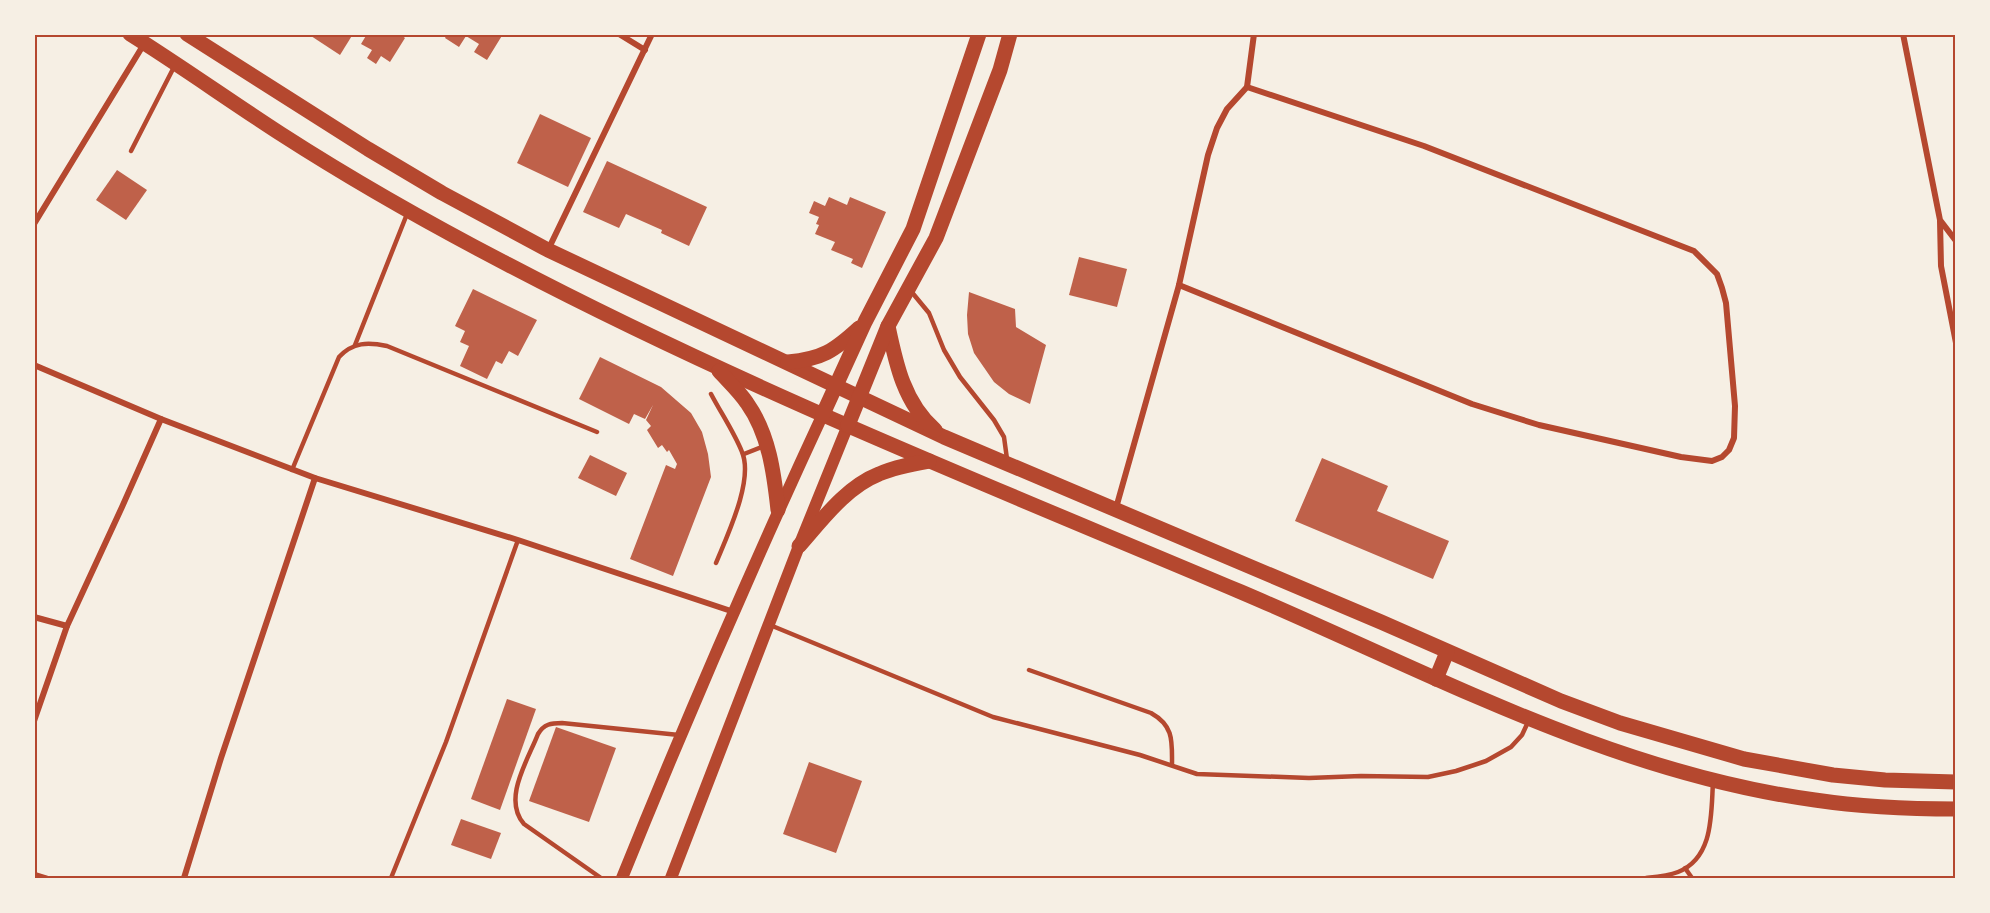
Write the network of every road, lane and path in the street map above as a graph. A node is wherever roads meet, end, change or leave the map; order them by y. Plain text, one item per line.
1 (130, 34) edge
2 (188, 34) edge
3 (619, 34) edge
4 (652, 34) edge
5 (979, 34) edge
6 (1010, 34) edge
7 (1254, 34) edge
8 (1903, 34) edge
9 (145, 44) junction
10 (645, 50) junction
11 (175, 65) junction
12 (1247, 87) junction
13 (131, 152) dead end
14 (409, 210) junction
15 (1940, 220) junction
16 (34, 224) edge
17 (1956, 241) edge
18 (548, 250) junction
19 (1179, 285) junction
20 (908, 288) junction
21 (865, 322) junction
22 (888, 326) junction
23 (1956, 343) edge
24 (355, 345) junction
25 (786, 362) junction
26 (34, 365) edge
27 (715, 366) junction
28 (836, 386) junction
29 (711, 394) dead end
30 (859, 397) junction
31 (823, 414) junction
32 (161, 419) junction
33 (848, 425) junction
34 (597, 432) dead end
35 (944, 437) junction
36 (767, 445) junction
37 (744, 454) junction
38 (929, 461) junction
39 (1008, 464) junction
40 (292, 470) junction
41 (315, 478) junction
42 (778, 510) junction
43 (1115, 511) junction
44 (518, 540) junction
45 (799, 546) junction
46 (716, 563) dead end
47 (735, 612) junction
48 (34, 616) edge
49 (770, 625) junction
50 (67, 626) junction
51 (1447, 652) junction
52 (1029, 670) dead end
53 (1436, 679) junction
54 (1530, 718) junction
55 (34, 721) edge
56 (680, 735) junction
57 (1172, 765) junction
58 (1713, 779) junction
59 (1956, 782) edge
60 (1956, 809) edge
61 (1685, 868) junction
62 (34, 874) edge
63 (47, 879) edge
64 (184, 879) edge
65 (391, 879) edge
66 (601, 879) edge
67 (622, 879) edge
68 (671, 879) edge
69 (1646, 879) edge
70 (1692, 879) edge

1 - 9 main road
2 - 18 main road
3 - 10 street
4 - 10 street
5 - 21 main road
6 - 20 main road
7 - 12 street
8 - 15 street
9 - 11 main road
9 - 16 street
10 - 18 street
11 - 13 lane
11 - 14 main road
12 - 19 street
12 - 19 street
14 - 24 lane
14 - 27 main road
15 - 17 street
15 - 23 street
18 - 25 main road
19 - 43 street
20 - 22 main road
20 - 39 lane
21 - 25 main road
21 - 28 main road
22 - 30 main road
22 - 35 main road
24 - 34 lane
24 - 40 lane
25 - 28 main road
26 - 32 street
27 - 31 main road
27 - 36 main road
28 - 30 main road
28 - 31 main road
29 - 37 lane
30 - 33 main road
30 - 35 main road
31 - 33 main road
31 - 42 main road
32 - 40 street
32 - 50 street
33 - 38 main road
33 - 45 main road
35 - 39 main road
36 - 37 lane
36 - 42 main road
37 - 46 lane
38 - 45 main road
38 - 53 main road
39 - 43 main road
40 - 41 street
41 - 44 street
41 - 64 street
42 - 47 main road
43 - 51 main road
44 - 47 street
44 - 65 lane
45 - 49 main road
47 - 56 main road
48 - 50 street
49 - 57 lane
49 - 68 main road
50 - 55 street
51 - 53 main road
51 - 59 main road
52 - 57 lane
53 - 54 main road
54 - 57 lane
54 - 58 main road
56 - 66 lane
56 - 67 main road
58 - 60 main road
58 - 61 lane
61 - 69 lane
61 - 70 lane
62 - 63 lane

